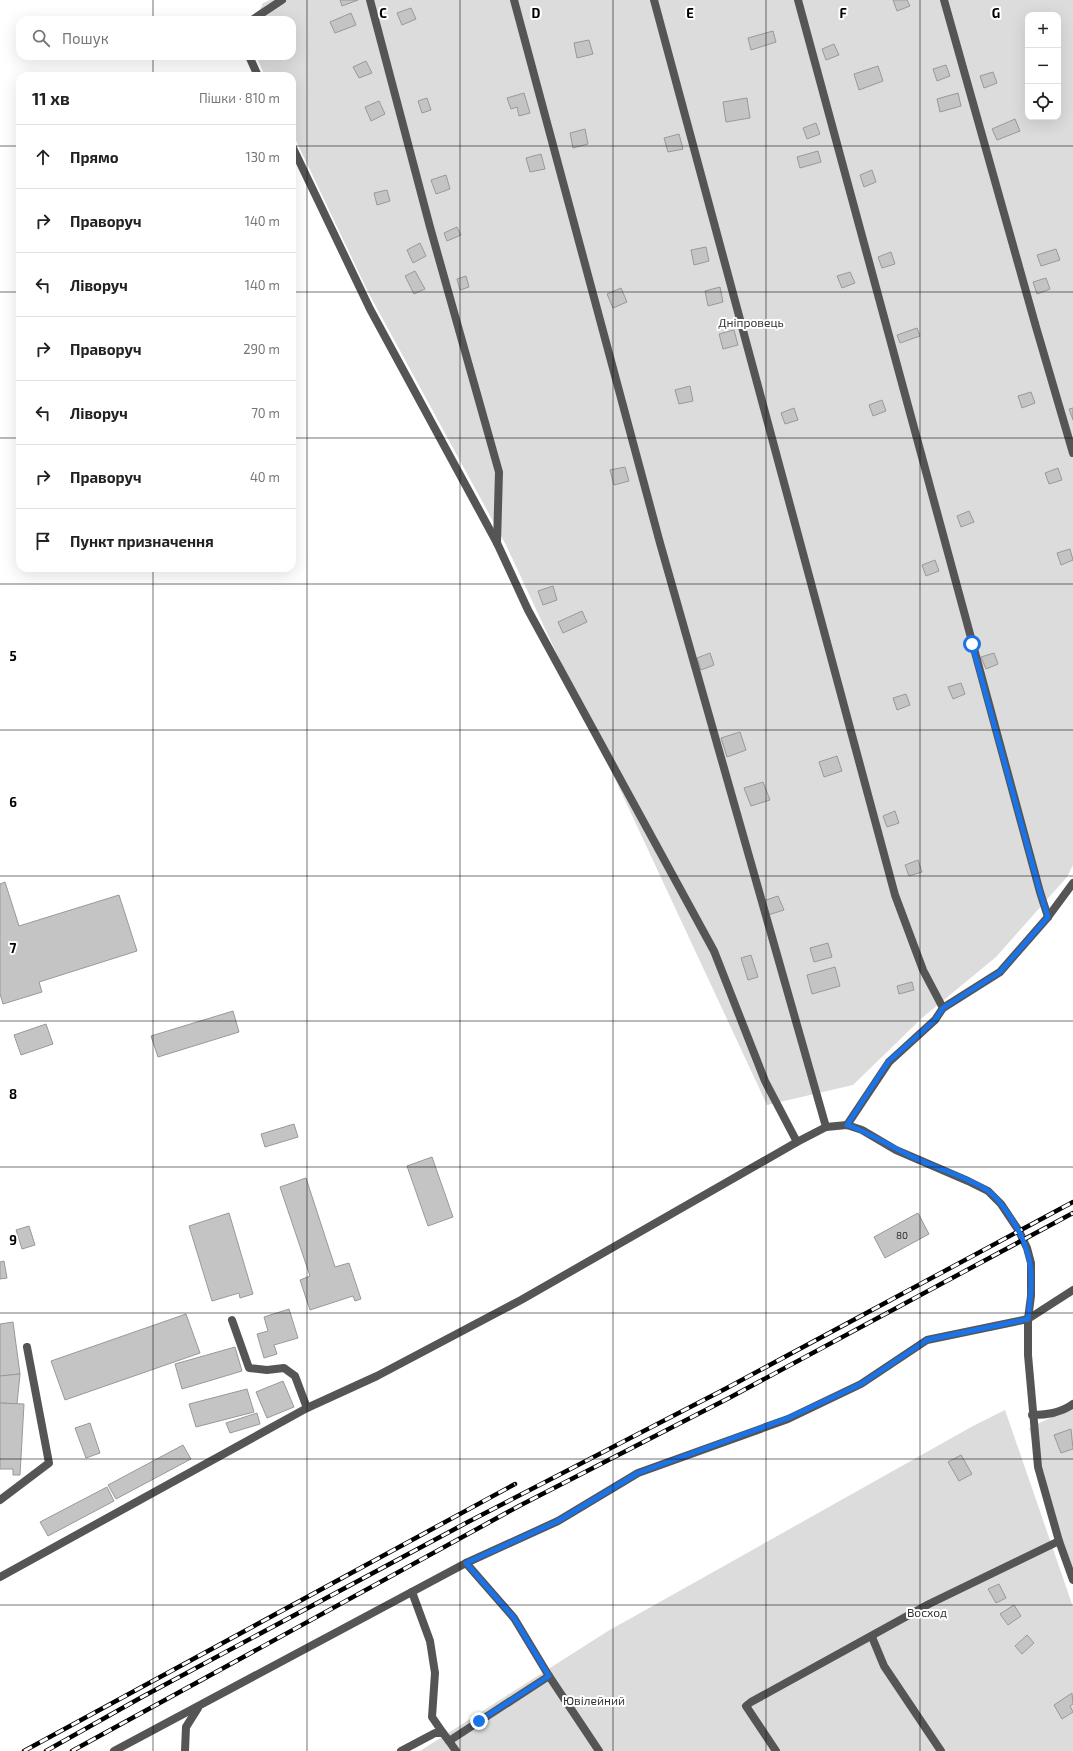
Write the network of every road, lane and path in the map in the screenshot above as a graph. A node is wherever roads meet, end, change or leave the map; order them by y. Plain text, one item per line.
1 (282, 0) edge
2 (370, 0) edge
3 (514, 0) edge
4 (654, 0) edge
5 (798, 0) edge
6 (944, 0) edge
7 (258, 16) edge
8 (251, 60) edge
9 (256, 72) edge
10 (296, 154) edge
11 (1073, 453) edge
12 (497, 543) junction
13 (1073, 883) edge
14 (1048, 917) junction
15 (943, 1008) junction
16 (847, 1125) junction
17 (826, 1127) junction
18 (797, 1142) junction
19 (1073, 1290) edge
20 (1028, 1319) junction
21 (232, 1320) dead end
22 (27, 1347) dead end
23 (1073, 1404) edge
24 (307, 1408) junction
25 (1032, 1415) junction
26 (0, 1500) edge
27 (1059, 1541) junction
28 (466, 1563) junction
29 (0, 1577) edge
30 (1073, 1580) edge
31 (412, 1592) junction
32 (872, 1636) junction
33 (549, 1676) junction
34 (198, 1707) junction
35 (443, 1733) junction
36 (449, 1741) junction
37 (114, 1751) edge
38 (185, 1751) edge
39 (400, 1751) edge
40 (456, 1751) edge
41 (599, 1751) edge
42 (776, 1751) edge
43 (941, 1751) edge

1 - 7 street
2 - 12 street
3 - 17 street
4 - 15 street
5 - 14 street
6 - 11 street
8 - 9 street
10 - 12 street
12 - 18 street
13 - 14 street
14 - 15 street
15 - 16 street
16 - 17 street
16 - 20 street
17 - 18 street
18 - 24 street
19 - 20 street
20 - 25 street
20 - 28 street
21 - 24 street
22 - 26 street
23 - 25 street
24 - 29 street
25 - 27 street
27 - 30 street
27 - 32 street
28 - 31 street
28 - 33 street
31 - 34 street
31 - 35 street
32 - 42 street
32 - 43 street
33 - 36 street
33 - 41 street
34 - 37 street
34 - 38 street
35 - 36 street
35 - 39 street
36 - 40 street

